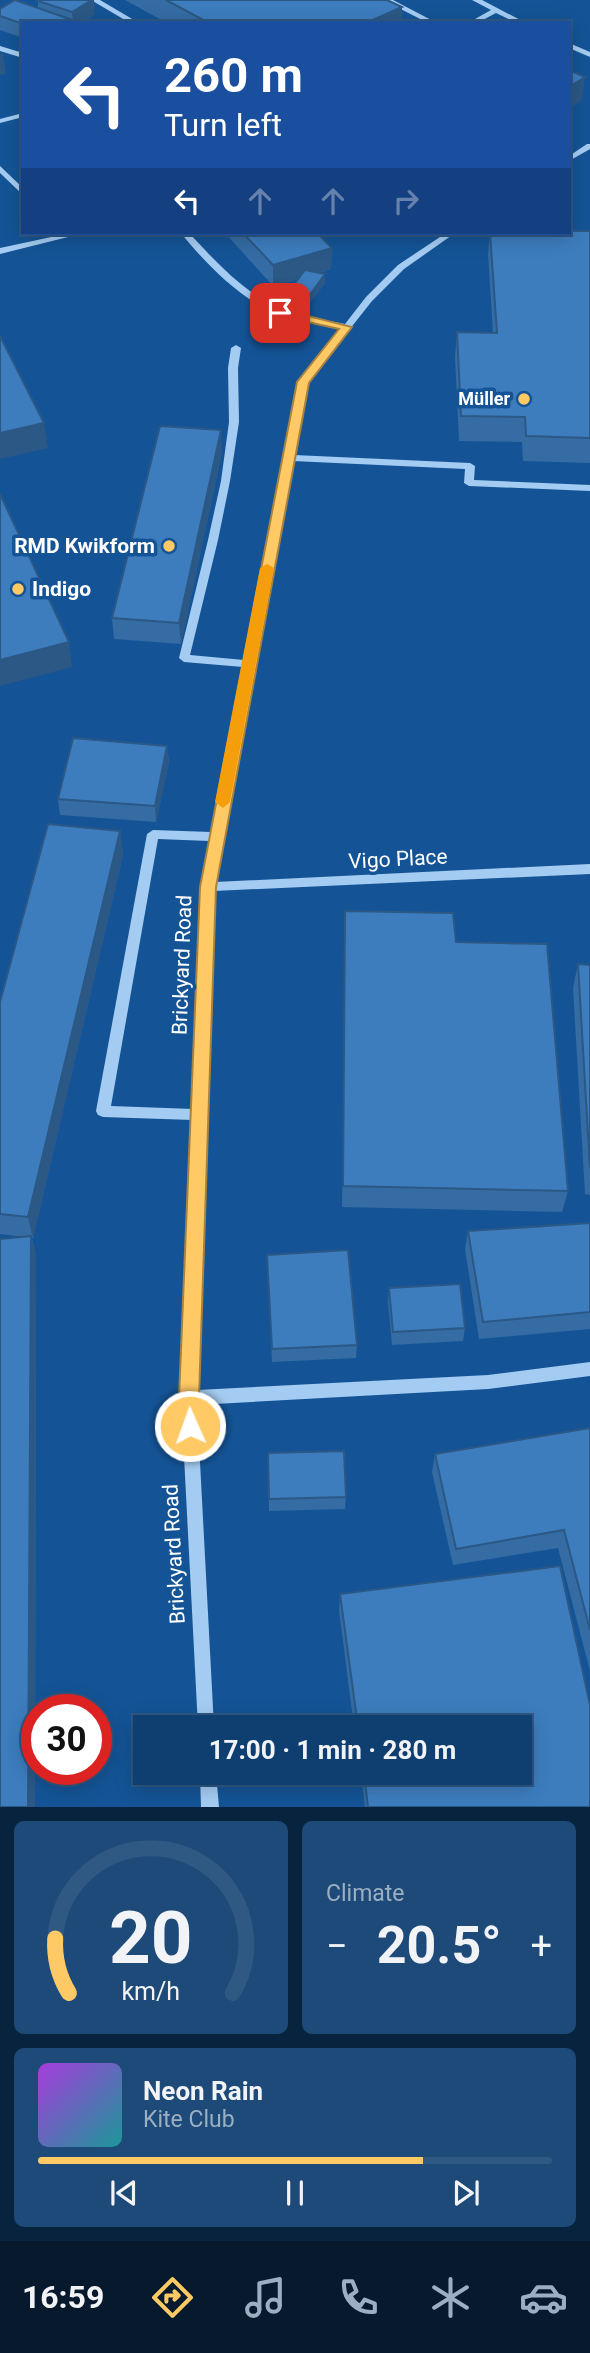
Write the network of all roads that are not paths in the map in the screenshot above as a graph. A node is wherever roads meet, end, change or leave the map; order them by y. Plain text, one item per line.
1 (95, 0) edge
2 (387, 0) edge
3 (476, 0) edge
4 (496, 10) junction
5 (132, 21) edge
6 (431, 21) edge
7 (475, 21) edge
8 (519, 21) edge
9 (571, 46) edge
10 (0, 48) edge
11 (21, 55) edge
12 (590, 55) edge
13 (21, 116) edge
14 (0, 121) edge
15 (590, 146) edge
16 (571, 158) edge
17 (0, 168) edge
18 (21, 191) edge
19 (187, 235) edge
20 (448, 235) edge
21 (50, 236) edge
22 (0, 251) edge
23 (346, 327) junction
24 (236, 348) dead end
25 (287, 458) junction
26 (590, 488) edge
27 (250, 664) junction
28 (216, 837) junction
29 (590, 869) edge
30 (208, 887) junction
31 (199, 1115) junction
32 (590, 1369) edge
33 (189, 1398) junction
34 (205, 1715) edge
35 (209, 1785) edge
36 (210, 1807) edge

1 - 5 street
2 - 6 street
3 - 4 street
4 - 7 street
4 - 8 street
9 - 12 street
10 - 11 street
13 - 14 street
15 - 16 street
17 - 18 street
19 - 23 street
20 - 23 street, Brickyard Road
21 - 22 street
23 - 25 street, Brickyard Road
24 - 27 street
25 - 26 street
25 - 27 street, Brickyard Road
27 - 28 street, Brickyard Road
28 - 30 street, Brickyard Road
28 - 31 street
29 - 30 street, Vigo Place
30 - 31 street, Brickyard Road
31 - 33 street, Brickyard Road
32 - 33 street
33 - 34 street, Brickyard Road
35 - 36 street

